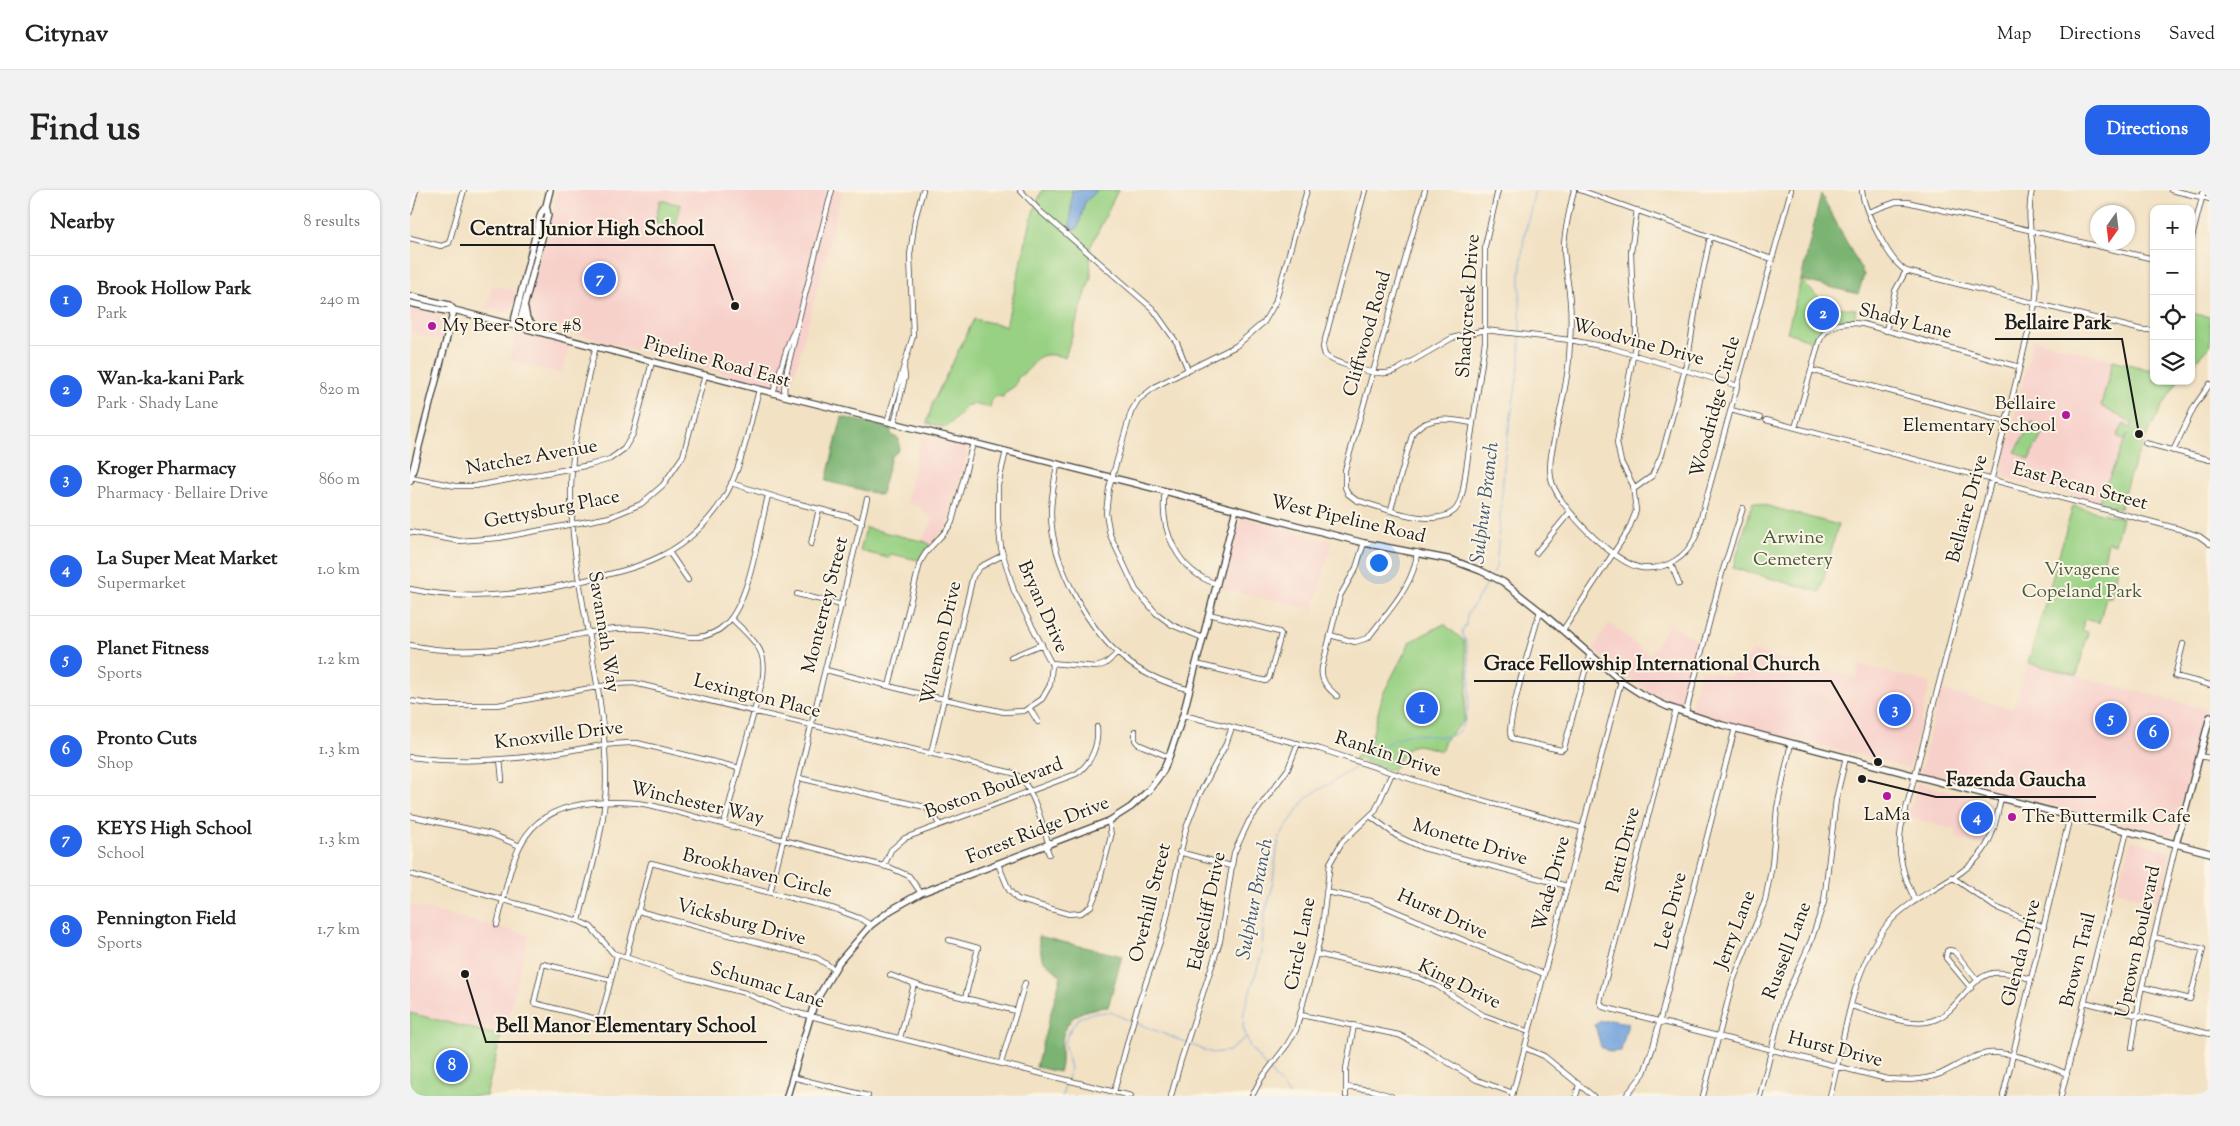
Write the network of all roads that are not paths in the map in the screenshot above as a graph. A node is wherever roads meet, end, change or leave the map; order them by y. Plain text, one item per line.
1 (416, 190) edge
2 (464, 190) edge
3 (550, 190) edge
4 (832, 190) edge
5 (923, 190) edge
6 (1020, 190) edge
7 (1307, 190) edge
8 (1365, 190) edge
9 (1425, 190) edge
10 (1498, 190) edge
11 (1574, 190) edge
12 (1580, 190) edge
13 (1791, 190) edge
14 (1862, 190) edge
15 (2032, 190) edge
16 (2171, 190) edge
17 (2204, 190) edge
18 (2202, 197) junction
19 (2210, 199) edge
20 (1637, 210) junction
21 (410, 212) edge
22 (1868, 212) junction
23 (2195, 225) edge
24 (2031, 230) junction
25 (1710, 237) junction
26 (410, 238) edge
27 (2150, 258) edge
28 (1772, 259) junction
29 (1906, 271) junction
30 (527, 282) junction
31 (410, 296) edge
32 (410, 302) edge
33 (525, 304) junction
34 (2035, 304) junction
35 (454, 310) junction
36 (516, 326) junction
37 (797, 326) junction
38 (1485, 330) junction
39 (2150, 330) edge
40 (1886, 331) junction
41 (547, 334) junction
42 (1570, 340) junction
43 (596, 346) junction
44 (1633, 354) junction
45 (652, 362) junction
46 (2020, 367) junction
47 (904, 369) junction
48 (1188, 370) junction
49 (1685, 370) junction
50 (1811, 370) junction
51 (1372, 371) junction
52 (705, 376) junction
53 (2210, 384) edge
54 (1738, 386) junction
55 (759, 390) junction
56 (773, 393) junction
57 (785, 396) junction
58 (1731, 410) junction
59 (1760, 418) dead end
60 (1766, 420) dead end
61 (887, 422) junction
62 (2006, 422) junction
63 (1472, 423) junction
64 (894, 424) junction
65 (1795, 428) junction
66 (973, 443) junction
67 (2145, 444) dead end
68 (1006, 451) junction
69 (2173, 451) junction
70 (2210, 460) edge
71 (1057, 464) junction
72 (572, 469) junction
73 (1112, 478) junction
74 (411, 479) edge
75 (1993, 479) junction
76 (731, 483) junction
77 (1634, 490) junction
78 (1165, 491) junction
79 (768, 496) junction
80 (867, 499) dead end
81 (1743, 508) dead end
82 (819, 509) junction
83 (1390, 509) junction
84 (1236, 510) junction
85 (1570, 512) junction
86 (862, 522) junction
87 (573, 524) junction
88 (410, 532) edge
89 (1364, 543) junction
90 (811, 544) dead end
91 (2210, 544) edge
92 (669, 552) junction
93 (1417, 552) junction
94 (1536, 553) dead end
95 (1614, 554) junction
96 (1003, 555) junction
97 (1671, 564) junction
98 (688, 580) dead end
99 (581, 581) junction
100 (1217, 584) junction
101 (1679, 584) dead end
102 (410, 589) edge
103 (797, 594) dead end
104 (842, 605) junction
105 (1540, 611) junction
106 (1209, 614) junction
107 (731, 618) junction
108 (1563, 630) junction
109 (589, 633) junction
110 (1330, 634) junction
111 (1203, 638) junction
112 (1042, 644) junction
113 (2183, 644) dead end
114 (410, 645) edge
115 (1118, 653) junction
116 (1590, 653) junction
117 (1011, 657) dead end
118 (1051, 663) junction
119 (1196, 664) junction
120 (826, 670) junction
121 (1621, 681) junction
122 (2210, 685) edge
123 (889, 686) junction
124 (597, 687) junction
125 (1190, 690) junction
126 (1337, 696) dead end
127 (945, 700) junction
128 (410, 701) edge
129 (1030, 709) junction
130 (1676, 709) junction
131 (754, 712) junction
132 (1686, 712) junction
133 (1183, 715) junction
134 (2210, 717) edge
135 (1038, 722) dead end
136 (812, 726) junction
137 (1097, 727) dead end
138 (1232, 727) junction
139 (1735, 728) junction
140 (1135, 731) dead end
141 (1298, 743) junction
142 (1791, 743) junction
143 (604, 745) junction
144 (931, 753) junction
145 (2199, 756) junction
146 (410, 757) edge
147 (1169, 757) junction
148 (1846, 757) junction
149 (2210, 758) edge
150 (500, 759) junction
151 (739, 768) junction
152 (1392, 773) junction
153 (1914, 775) junction
154 (799, 778) junction
155 (502, 780) dead end
156 (1030, 792) junction
157 (2001, 798) junction
158 (605, 802) junction
159 (410, 816) edge
160 (1370, 816) junction
161 (2070, 816) junction
162 (1109, 821) junction
163 (724, 824) junction
164 (939, 824) junction
165 (1582, 828) junction
166 (2127, 831) junction
167 (784, 840) junction
168 (2176, 844) junction
169 (520, 846) junction
170 (1048, 846) junction
171 (1179, 852) junction
172 (2210, 853) edge
173 (1049, 854) dead end
174 (998, 864) junction
175 (884, 866) junction
176 (1231, 866) junction
177 (410, 874) edge
178 (1952, 876) junction
179 (1567, 886) junction
180 (1326, 892) junction
181 (770, 893) junction
182 (920, 893) junction
183 (504, 899) junction
184 (1915, 900) junction
185 (638, 911) junction
186 (579, 921) junction
187 (497, 925) dead end
188 (871, 925) junction
189 (2044, 927) junction
190 (2154, 937) junction
191 (949, 940) dead end
192 (1317, 954) junction
193 (618, 955) junction
194 (626, 958) junction
195 (834, 969) junction
196 (1544, 974) junction
197 (890, 975) dead end
198 (2031, 979) junction
199 (611, 980) junction
200 (1978, 981) junction
201 (1025, 983) dead end
202 (914, 984) junction
203 (2142, 987) junction
204 (1970, 988) junction
205 (1601, 997) joint
206 (966, 998) junction
207 (2084, 1002) junction
208 (1851, 1006) junction
209 (1016, 1011) junction
210 (810, 1015) junction
211 (1301, 1016) junction
212 (2137, 1016) junction
213 (1659, 1021) junction
214 (1354, 1025) junction
215 (1529, 1032) junction
216 (2210, 1034) edge
217 (1717, 1036) junction
218 (900, 1038) junction
219 (1525, 1048) junction
220 (2132, 1048) dead end
221 (1770, 1050) junction
222 (2012, 1056) junction
223 (1001, 1063) junction
224 (1838, 1067) junction
225 (2067, 1074) junction
226 (792, 1077) junction
227 (1579, 1085) junction
228 (1346, 1087) junction
229 (1114, 1092) junction
230 (1512, 1095) edge
231 (787, 1096) edge
232 (868, 1096) edge
233 (1131, 1096) edge
234 (1171, 1096) edge
235 (1252, 1096) edge
236 (1346, 1096) edge
237 (1391, 1096) edge
238 (1576, 1096) edge
239 (1593, 1096) edge
240 (1626, 1096) edge
241 (1703, 1096) edge
242 (1760, 1096) edge
243 (1830, 1096) edge
244 (2002, 1096) edge
245 (2061, 1096) edge

1 - 21 street
2 - 26 street
3 - 30 main road
4 - 37 street
5 - 47 street
6 - 48 street
7 - 48 street
8 - 51 street, Woodvine Drive
9 - 51 street, Cliffwood Road
10 - 38 street, Shadycreek Drive
11 - 42 street
12 - 20 street
13 - 28 street, Woodridge Circle
14 - 22 street
15 - 24 street, Bellaire Drive
16 - 18 street
17 - 18 street
18 - 19 street
18 - 23 street
20 - 25 street
20 - 44 street
22 - 24 street
22 - 29 street
24 - 27 street
24 - 34 street, Bellaire Drive
25 - 28 street
25 - 49 street
28 - 54 street, Woodridge Circle
29 - 34 street
29 - 40 street
30 - 33 main road
30 - 36 main road
31 - 35 main road
32 - 35 main road
33 - 36 main road
33 - 41 main road
34 - 39 street
34 - 46 street, Bellaire Drive
35 - 36 main road, Pipeline Road East
35 - 74 main road
36 - 41 main road, Pipeline Road East
37 - 56 street
37 - 57 street
38 - 42 street, Woodvine Drive
38 - 51 street, Woodvine Drive
38 - 63 street, Shadycreek Drive
40 - 46 street, Shady Lane
40 - 50 street, Shady Lane
41 - 43 main road, Pipeline Road East
42 - 44 street, Woodvine Drive
42 - 85 street
43 - 45 main road, Pipeline Road East
43 - 72 street, Savannah Way
44 - 49 street, Woodvine Drive
44 - 77 street
45 - 52 main road, Pipeline Road East
45 - 72 street, Natchez Avenue
46 - 62 street, Bellaire Drive
47 - 61 street
47 - 64 street
48 - 73 street
49 - 54 street, Woodvine Drive
49 - 77 street
50 - 62 street
50 - 65 street, Shady Lane
51 - 83 street, Cliffwood Road
52 - 55 main road, Pipeline Road East
52 - 87 street, Gettysburg Place
53 - 69 street
54 - 58 street, Woodridge Circle
55 - 56 main road, Pipeline Road East
55 - 76 street
56 - 57 main road, Pipeline Road East
57 - 61 main road, Pipeline Road East
58 - 59 street
58 - 97 street, Woodridge Circle
60 - 65 street, East Pecan Street
61 - 64 main road, Pipeline Road East
62 - 75 street, Bellaire Drive
63 - 83 street
63 - 83 street, Shadycreek Drive
64 - 66 main road, Pipeline Road East
65 - 75 street, East Pecan Street
66 - 68 main road, West Pipeline Road
66 - 123 street
67 - 69 street
68 - 71 main road, West Pipeline Road
68 - 96 street, Bryan Drive
69 - 70 street
71 - 73 main road, West Pipeline Road
71 - 115 street
72 - 74 street, Natchez Avenue
72 - 87 street, Savannah Way
73 - 78 main road, West Pipeline Road
73 - 111 street
75 - 91 street, East Pecan Street
75 - 153 street, Bellaire Drive
76 - 79 street
76 - 92 street
77 - 95 street
78 - 84 main road, West Pipeline Road
78 - 100 street
79 - 82 street
79 - 107 street
80 - 86 street, Monterrey Street
81 - 132 street
82 - 86 street
82 - 90 street
84 - 89 main road, West Pipeline Road
84 - 100 main road, Forest Ridge Drive
85 - 94 street
85 - 95 street
86 - 104 street, Monterrey Street
87 - 88 street, Gettysburg Place
87 - 99 street, Savannah Way
89 - 93 main road, West Pipeline Road
89 - 110 street
92 - 98 street
92 - 99 street
93 - 105 main road, West Pipeline Road
93 - 110 street
95 - 97 street
95 - 108 street
96 - 112 street, Bryan Drive
96 - 127 street, Wilemon Drive
97 - 101 street
99 - 102 street
99 - 109 street, Savannah Way
100 - 106 main road, Forest Ridge Drive
103 - 104 street
104 - 120 street, Monterrey Street
105 - 108 main road, West Pipeline Road
105 - 116 street
106 - 111 main road, Forest Ridge Drive
106 - 119 street
107 - 109 street
107 - 131 street
108 - 116 main road, West Pipeline Road
109 - 114 street
109 - 124 street, Savannah Way
110 - 126 street
111 - 119 main road, Forest Ridge Drive
112 - 117 street
112 - 118 street, Bryan Drive
113 - 122 street
115 - 118 street
115 - 125 street
116 - 121 main road, West Pipeline Road
118 - 129 street, Bryan Drive
119 - 125 main road, Forest Ridge Drive
120 - 123 street
120 - 136 street, Monterrey Street
121 - 130 main road, West Pipeline Road
121 - 165 street, Wade Drive
123 - 127 street
124 - 128 street, Lexington Place
124 - 131 street, Lexington Place
124 - 143 street, Savannah Way
125 - 133 main road, Forest Ridge Drive
127 - 129 street
127 - 144 street, Wilemon Drive
129 - 135 street
130 - 132 main road, West Pipeline Road
130 - 205 street, Patti Drive
131 - 136 street, Lexington Place
131 - 151 street
132 - 139 main road, West Pipeline Road
133 - 138 street, Rankin Drive
133 - 147 main road, Forest Ridge Drive
134 - 145 main road
136 - 144 street, Lexington Place
136 - 154 street, Monterrey Street
137 - 156 street, Boston Boulevard
138 - 141 street, Rankin Drive
138 - 171 street, Overhill Street
139 - 142 main road, West Pipeline Road
139 - 213 street, Lee Drive
140 - 147 street
141 - 152 street, Rankin Drive
141 - 176 street, Edgecliff Drive
142 - 148 main road, West Pipeline Road
142 - 217 street, Jerry Lane
143 - 150 street, Knoxville Drive
143 - 151 street, Knoxville Drive
143 - 158 street, Savannah Way
144 - 156 street, Lexington Place
145 - 149 street
145 - 168 main road
146 - 150 street, Knoxville Drive
147 - 162 main road, Forest Ridge Drive
148 - 153 main road, West Pipeline Road
148 - 221 street, Russell Lane
150 - 155 street
151 - 163 street
152 - 160 street, Circle Lane
152 - 165 street, Rankin Drive
153 - 157 main road, West Pipeline Road
153 - 184 street, Bellaire Drive
154 - 164 street
154 - 167 street, Monterrey Street
156 - 164 street, Boston Boulevard
156 - 170 street, Lexington Place
157 - 161 main road, West Pipeline Road
157 - 178 street
158 - 163 street, Winchester Way
158 - 169 street, Winchester Way
158 - 186 street, Savannah Way
159 - 169 street
160 - 179 street, Monette Drive
160 - 180 street, Circle Lane
161 - 166 main road, West Pipeline Road
161 - 189 street, Glenda Drive
162 - 170 main road, Forest Ridge Drive
162 - 174 street
163 - 167 street, Winchester Way
164 - 175 street, Boston Boulevard
165 - 179 street, Wade Drive
166 - 168 main road, West Pipeline Road
166 - 207 street, Brown Trail
167 - 175 street, Winchester Way
167 - 181 street, Monterrey Street
168 - 172 main road, West Pipeline Road
168 - 190 street, Uptown Boulevard
169 - 183 street, Winchester Way
170 - 173 street, Lexington Place
170 - 174 main road, Forest Ridge Drive
171 - 176 street
171 - 229 street, Overhill Street
174 - 182 main road, Forest Ridge Drive
175 - 182 street, Winchester Way
176 - 234 street, Edgecliff Drive
177 - 183 street, Schumac Lane
178 - 184 street
178 - 189 street
179 - 196 street, Wade Drive
180 - 192 street, Circle Lane
180 - 196 street, Hurst Drive
181 - 185 street, Brookhaven Circle
181 - 188 street, Brookhaven Circle
182 - 188 main road, Forest Ridge Drive
183 - 186 street, Schumac Lane
183 - 187 street, Winchester Way
184 - 208 street
185 - 194 street
185 - 195 street, Vicksburg Drive
186 - 193 street, Schumac Lane
188 - 195 main road, Forest Ridge Drive
189 - 198 street, Glenda Drive
190 - 203 street, Uptown Boulevard
190 - 203 street
191 - 206 street
192 - 211 street, Circle Lane
192 - 215 street, King Drive
193 - 194 street, Schumac Lane
193 - 199 street
194 - 210 street, Schumac Lane
195 - 210 main road, Forest Ridge Drive
196 - 215 street, Wade Drive
197 - 202 street
198 - 200 street
198 - 222 street, Glenda Drive
199 - 199 street
200 - 204 street
200 - 204 street
201 - 209 street
202 - 206 street
202 - 218 street
203 - 212 street, Uptown Boulevard
204 - 208 street
205 - 213 street, Hurst Drive
206 - 209 street
207 - 212 street
207 - 225 street, Brown Trail
208 - 224 street
209 - 223 street
210 - 218 street, Schumac Lane
210 - 226 main road, Forest Ridge Drive
211 - 214 street
211 - 235 street, Circle Lane
212 - 216 street
212 - 220 street, Uptown Boulevard
213 - 217 street, Hurst Drive
213 - 240 street, Lee Drive
214 - 228 street
214 - 230 street
215 - 219 street, Wade Drive
217 - 221 street, Hurst Drive
217 - 241 street, Jerry Lane
218 - 223 street, Schumac Lane
219 - 227 street
219 - 230 street, Wade Drive
221 - 224 street, Hurst Drive
221 - 242 street, Russell Lane
222 - 224 street, Hurst Drive
222 - 225 street, Hurst Drive
222 - 244 street, Glenda Drive
223 - 229 street, Schumac Lane
224 - 243 street
225 - 245 street, Brown Trail
226 - 231 main road, Forest Ridge Drive
226 - 232 street
227 - 238 street
227 - 239 street
228 - 236 street
228 - 237 street
229 - 233 street, Schumac Lane

